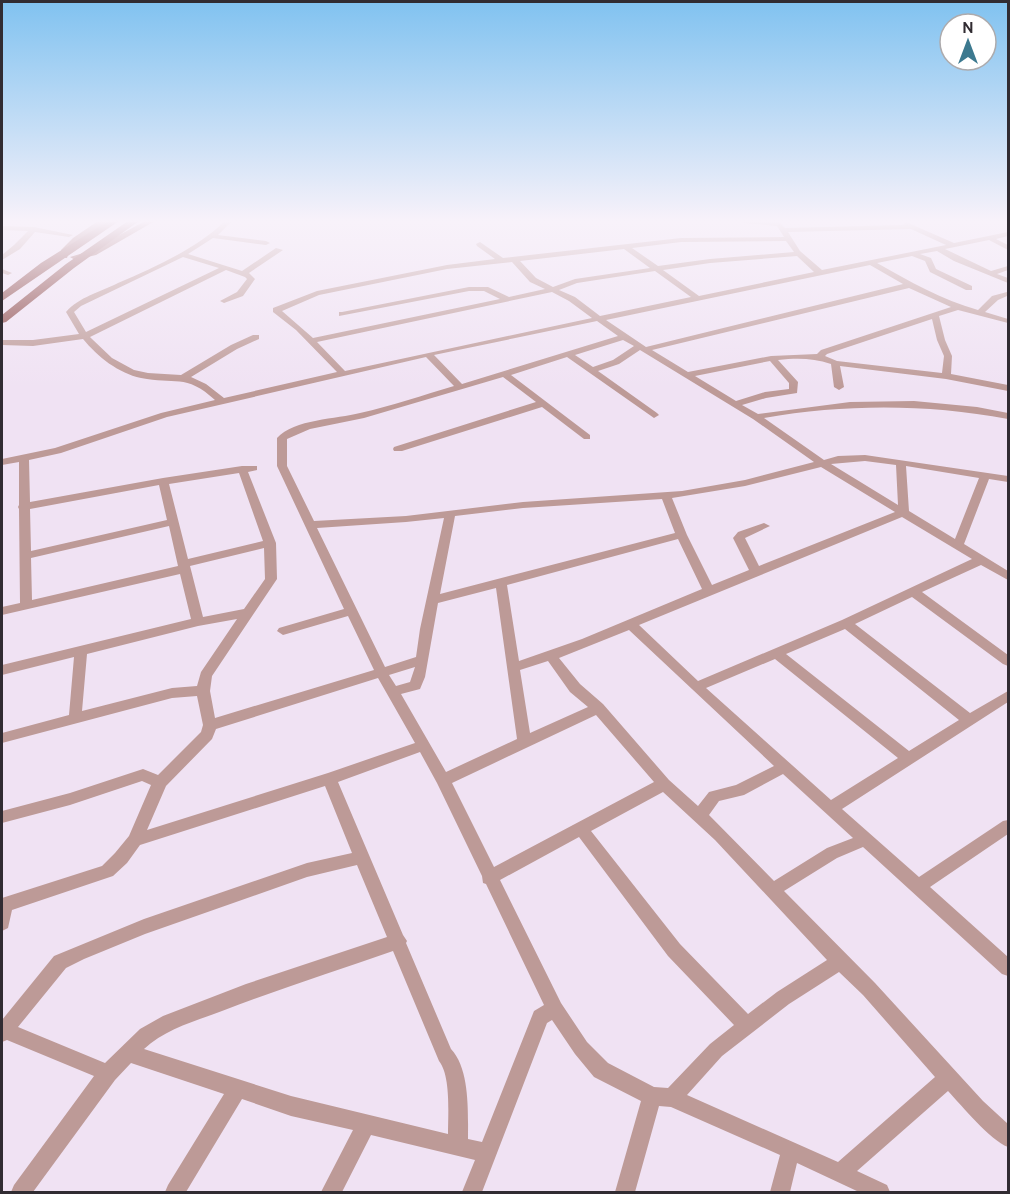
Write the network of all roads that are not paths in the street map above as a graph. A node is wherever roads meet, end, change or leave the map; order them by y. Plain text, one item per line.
1 (35, 277) edge
2 (48, 277) edge
3 (136, 277) edge
4 (207, 277) edge
5 (248, 277) edge
6 (396, 277) edge
7 (530, 277) edge
8 (603, 277) edge
9 (667, 277) edge
10 (796, 277) edge
11 (896, 277) edge
12 (948, 278) joint
13 (939, 281) dead end
14 (910, 285) junction
15 (930, 285) dead end
16 (921, 288) junction
17 (969, 288) dead end
18 (551, 290) junction
19 (1004, 294) dead end
20 (696, 297) junction
21 (2, 298) edge
22 (508, 300) junction
23 (224, 301) dead end
24 (958, 307) junction
25 (980, 312) junction
26 (342, 314) dead end
27 (935, 315) junction
28 (595, 318) junction
29 (2, 320) edge
30 (1008, 321) edge
31 (85, 336) junction
32 (256, 337) dead end
33 (624, 337) junction
34 (312, 341) junction
35 (2, 342) edge
36 (643, 348) junction
37 (428, 354) junction
38 (567, 354) junction
39 (820, 357) junction
40 (773, 360) junction
41 (835, 363) junction
42 (591, 371) junction
43 (344, 374) junction
44 (506, 375) junction
45 (687, 375) junction
46 (946, 376) junction
47 (183, 378) junction
48 (839, 387) dead end
49 (461, 388) junction
50 (1008, 388) edge
51 (222, 402) junction
52 (544, 403) junction
53 (734, 404) junction
54 (654, 415) dead end
55 (1008, 416) edge
56 (756, 417) junction
57 (587, 437) dead end
58 (398, 449) dead end
59 (24, 458) junction
60 (2, 462) edge
61 (822, 463) junction
62 (901, 463) junction
63 (985, 476) junction
64 (1008, 479) edge
65 (163, 481) junction
66 (666, 495) junction
67 (23, 507) junction
68 (904, 512) junction
69 (450, 515) junction
70 (172, 522) junction
71 (309, 525) junction
72 (764, 526) dead end
73 (681, 535) junction
74 (270, 543) junction
75 (958, 545) junction
76 (24, 556) junction
77 (981, 560) junction
78 (184, 567) junction
79 (756, 572) junction
80 (1008, 576) edge
81 (501, 585) junction
82 (709, 590) junction
83 (913, 592) junction
84 (435, 600) junction
85 (26, 604) junction
86 (2, 610) edge
87 (351, 611) junction
88 (248, 613) junction
89 (198, 622) junction
90 (846, 623) junction
91 (630, 624) junction
92 (283, 632) dead end
93 (81, 651) junction
94 (776, 653) junction
95 (552, 657) junction
96 (422, 660) junction
97 (1008, 660) edge
98 (512, 668) junction
99 (2, 670) edge
100 (381, 672) junction
101 (696, 687) junction
102 (203, 691) junction
103 (392, 692) junction
104 (1008, 696) edge
105 (598, 708) junction
106 (75, 719) junction
107 (969, 720) junction
108 (210, 725) junction
109 (2, 738) edge
110 (524, 741) junction
111 (422, 747) junction
112 (908, 758) junction
113 (786, 766) junction
114 (329, 778) junction
115 (443, 780) junction
116 (160, 782) junction
117 (664, 783) junction
118 (832, 807) junction
119 (700, 816) junction
120 (2, 817) edge
121 (1008, 826) edge
122 (581, 829) junction
123 (867, 839) junction
124 (135, 840) junction
125 (363, 856) junction
126 (489, 878) junction
127 (919, 886) junction
128 (774, 890) junction
129 (3, 906) edge
130 (2, 923) edge
131 (399, 941) junction
132 (840, 961) junction
133 (1008, 968) edge
134 (555, 1009) junction
135 (747, 1026) junction
136 (3, 1032) edge
137 (127, 1053) junction
138 (108, 1073) junction
139 (948, 1078) junction
140 (238, 1088) junction
141 (652, 1096) junction
142 (672, 1098) junction
143 (366, 1123) junction
144 (1008, 1137) edge
145 (458, 1145) junction
146 (791, 1150) junction
147 (487, 1153) junction
148 (839, 1174) junction
149 (21, 1192) edge
150 (175, 1192) edge
151 (331, 1192) edge
152 (472, 1192) edge
153 (625, 1192) edge
154 (780, 1192) edge
155 (880, 1192) edge

1 - 21 highway
2 - 29 highway
3 - 31 street
4 - 31 street
5 - 23 street
6 - 34 street
7 - 18 street
8 - 18 street
9 - 20 street
10 - 20 street
11 - 14 street
12 - 13 street
12 - 17 street
14 - 16 street
14 - 36 street
15 - 16 street
16 - 24 street
18 - 22 street
18 - 28 street
19 - 25 street
20 - 28 street
22 - 26 street
22 - 34 street
24 - 25 street
24 - 27 street
25 - 30 street
27 - 39 street
27 - 46 street
28 - 33 street
28 - 37 street
31 - 35 street
31 - 47 street
32 - 47 street
33 - 36 street
33 - 38 street
34 - 43 street
36 - 42 street
36 - 45 street
37 - 43 street
37 - 49 street
38 - 42 street
38 - 44 street
39 - 40 street
39 - 41 street
40 - 45 street
40 - 53 street
41 - 46 street
41 - 48 street
42 - 54 street
43 - 51 street
44 - 49 street
44 - 52 street
45 - 53 street
46 - 50 street
47 - 51 street
49 - 71 street
51 - 59 street
52 - 57 street
52 - 58 street
53 - 56 street
55 - 56 street
56 - 61 street
59 - 60 street
59 - 67 street
61 - 62 street
61 - 66 street
61 - 68 street
62 - 63 street
62 - 68 street
63 - 64 street
63 - 75 street
65 - 67 street
65 - 70 street
65 - 74 street
66 - 69 street
66 - 73 street
67 - 76 street
68 - 75 street
68 - 79 street
69 - 71 street
69 - 84 street
70 - 76 street
70 - 78 street
71 - 87 street
72 - 79 street
73 - 81 street
73 - 82 street
74 - 78 street
74 - 88 street
75 - 77 street
76 - 85 street
77 - 80 street
77 - 83 street
78 - 85 street
78 - 89 street
79 - 82 street
81 - 84 street
81 - 98 street
82 - 91 street
83 - 90 street
83 - 97 street
84 - 96 street
85 - 86 street
87 - 92 street
87 - 100 street
88 - 89 street
88 - 102 street
89 - 93 street
90 - 94 street
90 - 107 street
91 - 95 street
91 - 101 street
93 - 99 street
93 - 106 street
94 - 101 street
94 - 112 street
95 - 98 street
95 - 105 street
96 - 100 street
96 - 103 street
98 - 110 street
100 - 103 street
100 - 108 street
101 - 113 street
102 - 106 street
102 - 108 street
103 - 111 street
104 - 107 street
105 - 110 street
105 - 117 street
106 - 109 street
107 - 112 street
108 - 116 street
110 - 115 street
111 - 114 street
111 - 115 street
112 - 118 street
113 - 118 street
113 - 119 street
114 - 124 street
114 - 125 street
115 - 126 street
116 - 120 street
116 - 124 street
117 - 119 street
117 - 122 street
118 - 123 street
119 - 128 street
121 - 127 street
122 - 126 street
122 - 135 street
123 - 127 street
123 - 128 street
124 - 129 street
125 - 131 street
125 - 136 street
126 - 134 street
127 - 133 street
128 - 132 street
129 - 130 street
131 - 137 street
131 - 145 street
132 - 135 street
132 - 139 street
134 - 141 street
134 - 147 street
135 - 142 street
136 - 138 street
137 - 138 street
137 - 140 street
138 - 149 street
139 - 144 street
139 - 148 street
140 - 143 street
140 - 150 street
141 - 142 street
141 - 153 street
142 - 146 street
143 - 145 street
143 - 151 street
145 - 147 street
146 - 148 street
146 - 154 street
147 - 152 street
148 - 155 street

